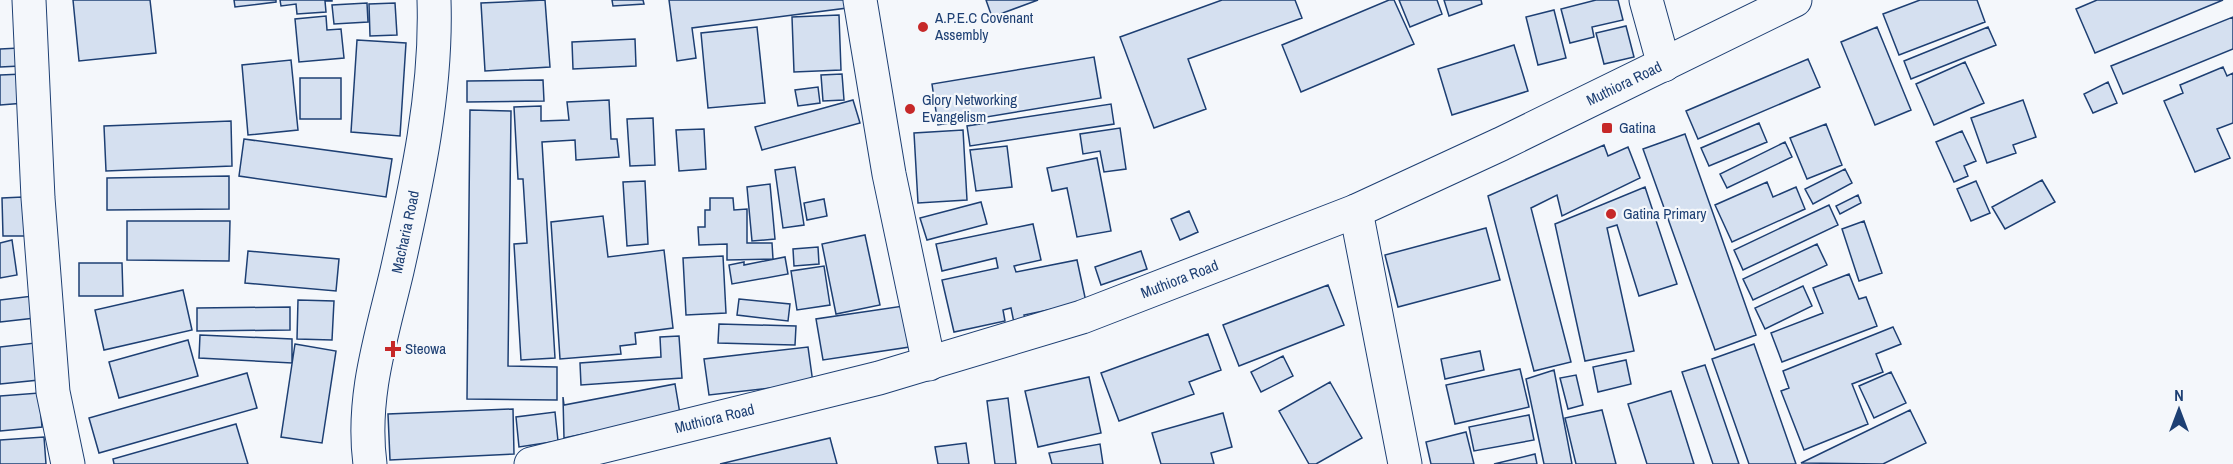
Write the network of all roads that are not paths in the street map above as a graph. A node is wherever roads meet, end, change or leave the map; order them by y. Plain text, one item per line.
1 (29, 0) edge
2 (434, 0) edge
3 (860, 0) edge
4 (1646, 0) edge
5 (1795, 0) edge
6 (1664, 65) junction
7 (1356, 211) junction
8 (929, 364) junction
9 (68, 464) edge
10 (370, 464) edge
11 (531, 464) edge
12 (1405, 464) edge

1 - 9 street
2 - 10 street, Macharia Road
3 - 8 street
4 - 6 street
5 - 6 street, Muthiora Road
6 - 7 street, Muthiora Road
7 - 8 street, Muthiora Road
7 - 12 street
8 - 11 street, Muthiora Road

